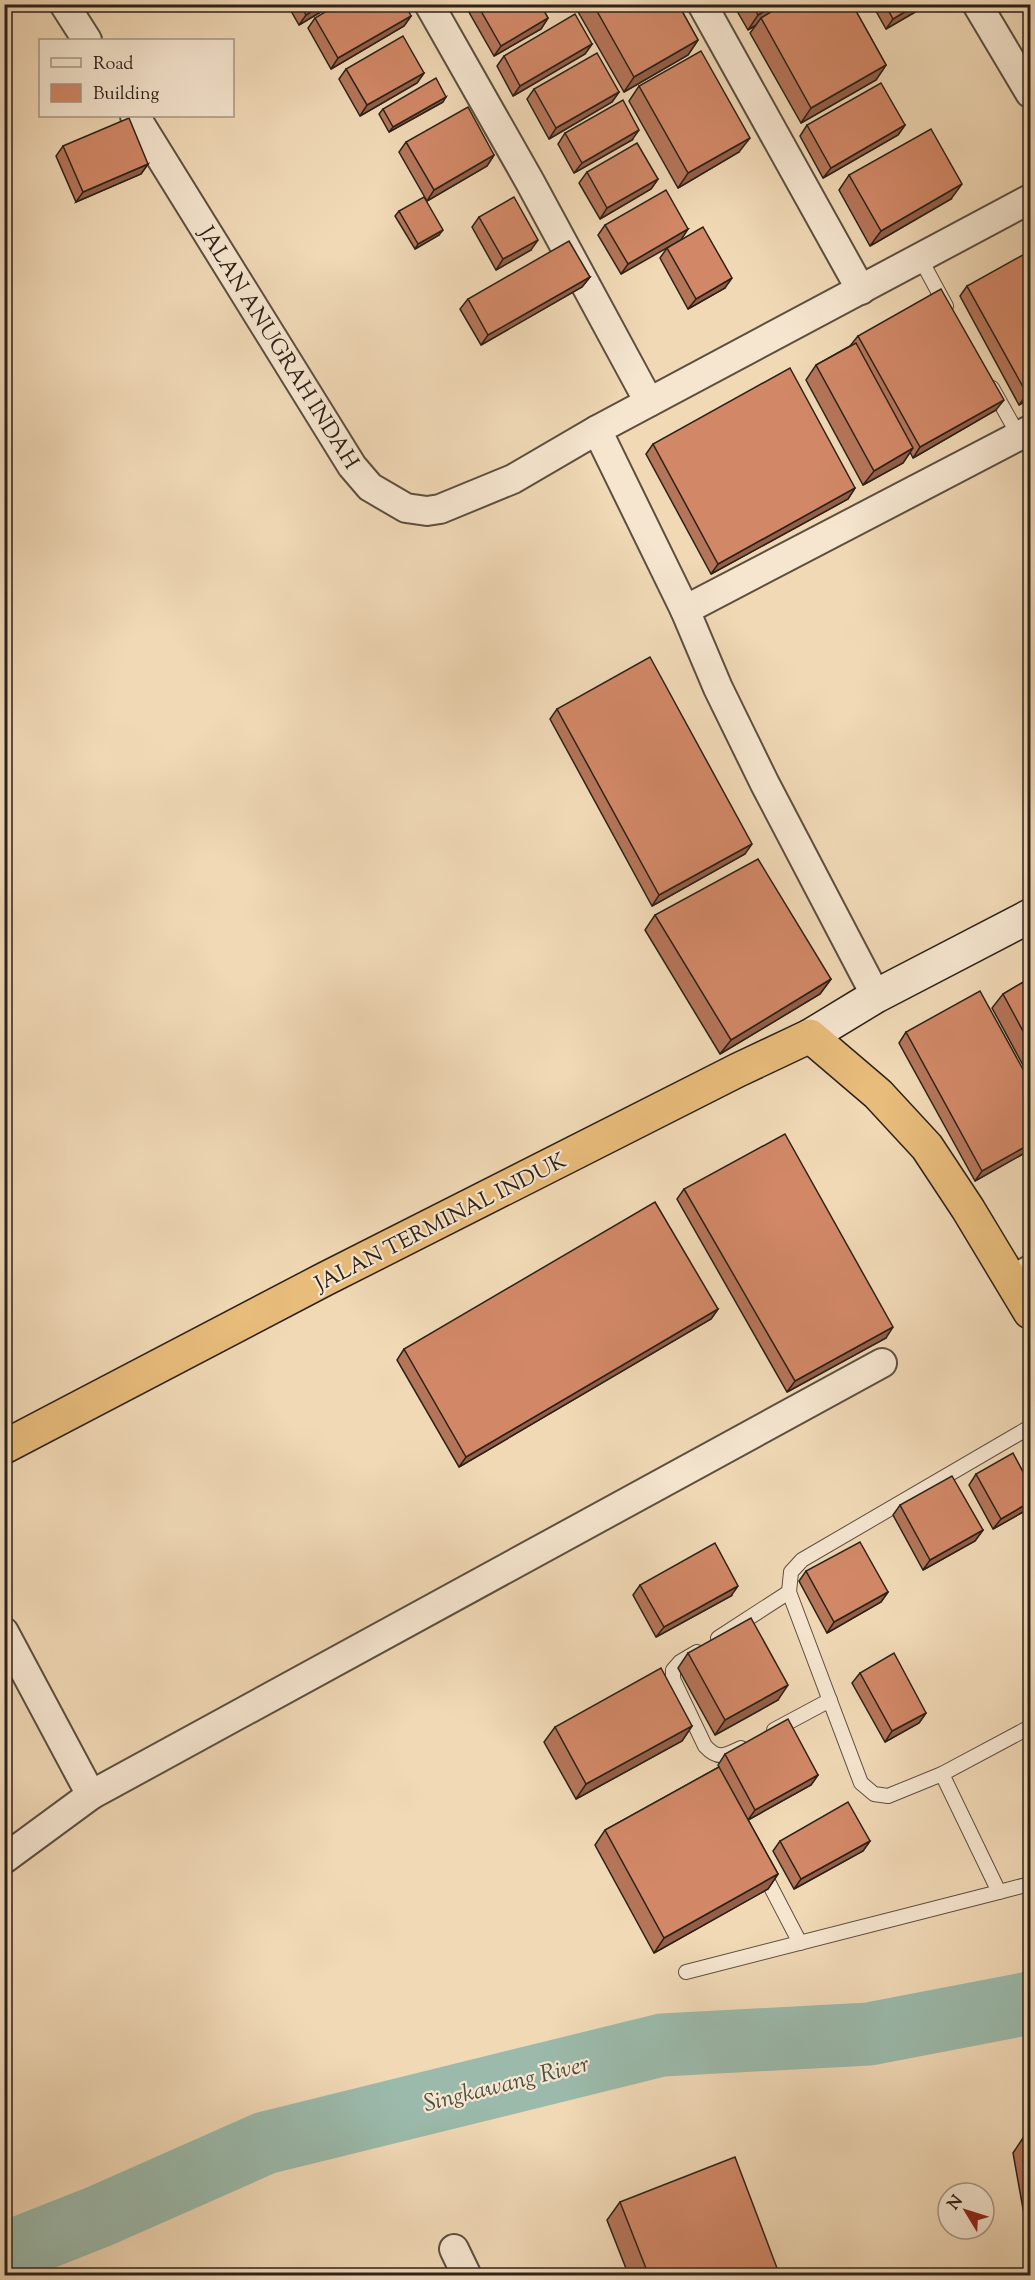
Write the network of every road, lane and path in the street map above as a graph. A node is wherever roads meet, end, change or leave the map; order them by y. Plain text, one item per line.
1 (64, 4) edge
2 (429, 4) edge
3 (702, 4) edge
4 (976, 4) edge
5 (86, 39) edge
6 (1030, 93) edge
7 (136, 117) edge
8 (1030, 199) edge
9 (920, 258) junction
10 (861, 290) junction
11 (955, 321) edge
12 (984, 373) edge
13 (649, 402) junction
14 (597, 430) junction
15 (1025, 433) edge
16 (685, 610) junction
17 (1030, 916) edge
18 (876, 996) junction
19 (810, 1036) junction
20 (1021, 1275) edge
21 (1030, 1312) edge
22 (882, 1363) dead end
23 (1030, 1427) edge
24 (4, 1447) edge
25 (789, 1592) junction
26 (4, 1632) edge
27 (830, 1700) junction
28 (1030, 1727) edge
29 (942, 1774) junction
30 (91, 1795) junction
31 (756, 1858) edge
32 (4, 1859) edge
33 (1030, 1884) edge
34 (999, 1892) junction
35 (800, 1942) junction
36 (686, 1972) dead end
37 (454, 2249) dead end
38 (467, 2276) edge

1 - 5 street
2 - 13 street
3 - 10 street
4 - 6 street
7 - 14 street, JALAN ANUGRAH INDAH
8 - 9 street, JALAN ANUGRAH INDAH
9 - 10 street, JALAN ANUGRAH INDAH
9 - 11 lane
10 - 13 street, JALAN ANUGRAH INDAH
12 - 15 lane
13 - 14 street, JALAN ANUGRAH INDAH
14 - 16 street
15 - 16 street
16 - 18 street
17 - 18 street, JALAN TERMINAL INDUK
18 - 19 street, JALAN TERMINAL INDUK
19 - 20 highway
19 - 24 highway, JALAN TERMINAL INDUK
20 - 21 highway
22 - 30 street
23 - 25 lane
25 - 27 lane
25 - 27 lane
26 - 30 street
27 - 29 lane
28 - 29 lane
29 - 34 lane
30 - 32 street
31 - 35 lane
33 - 34 lane
34 - 35 lane
35 - 36 lane
37 - 38 street

